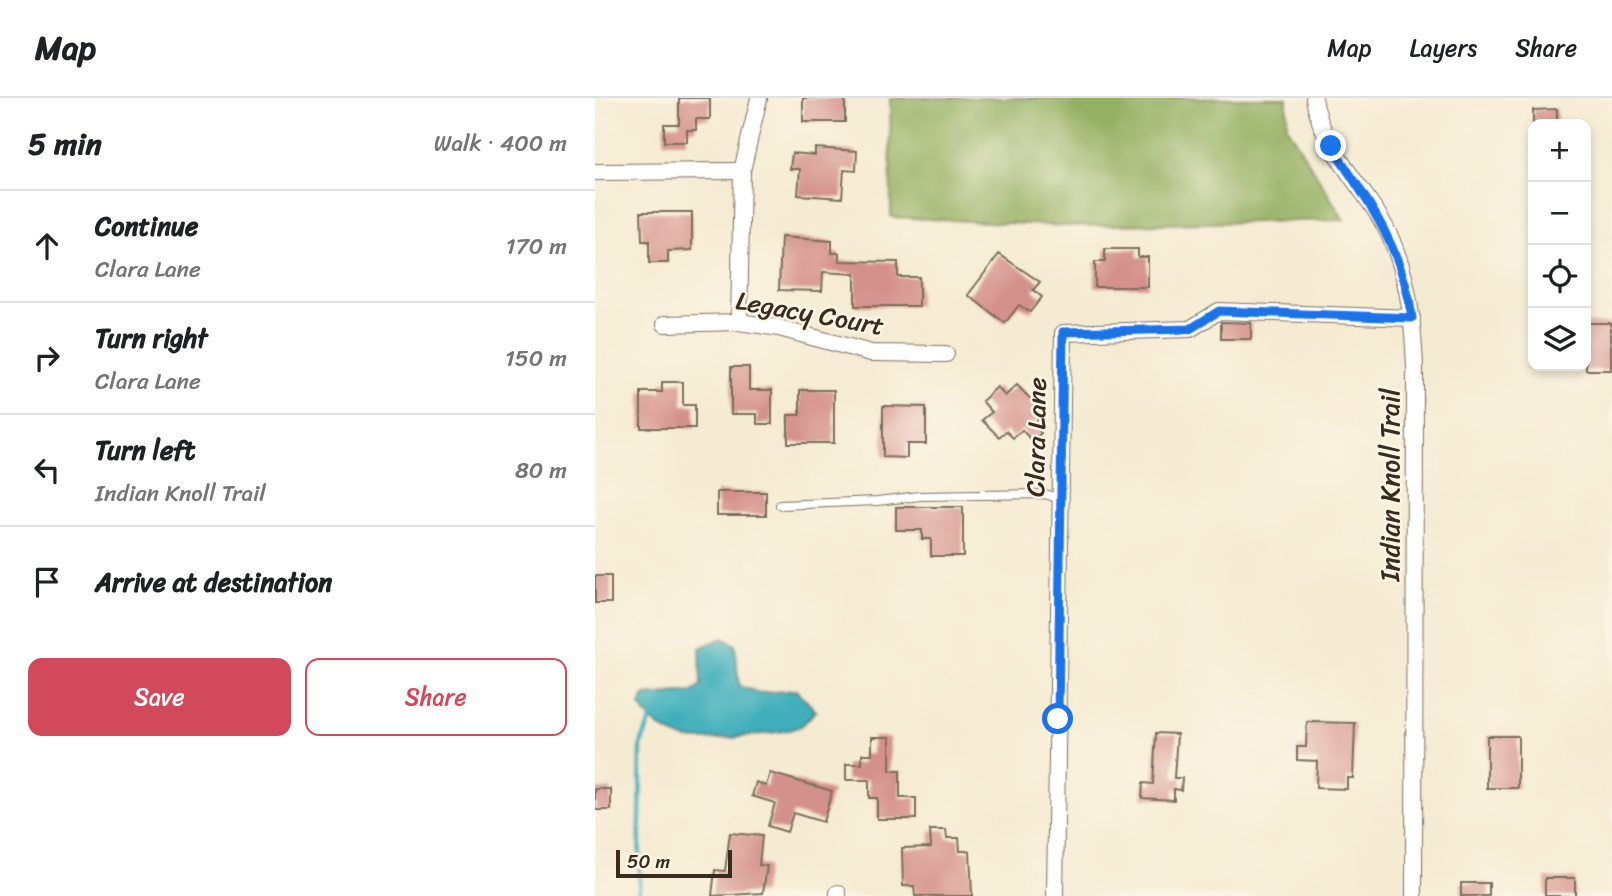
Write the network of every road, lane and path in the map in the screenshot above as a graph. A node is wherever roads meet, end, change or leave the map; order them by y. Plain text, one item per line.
1 (759, 98) edge
2 (1314, 98) edge
3 (742, 170) junction
4 (595, 173) edge
5 (1412, 318) junction
6 (739, 322) junction
7 (665, 324) dead end
8 (946, 354) dead end
9 (1060, 499) junction
10 (780, 505) dead end
11 (1055, 896) edge
12 (1414, 896) edge

1 - 3 street
2 - 5 street, Indian Knoll Trail
3 - 4 street
3 - 6 street
5 - 9 street, Clara Lane
5 - 12 street, Indian Knoll Trail
6 - 7 street, Legacy Court
6 - 8 street, Legacy Court
9 - 10 lane
9 - 11 street, Clara Lane

